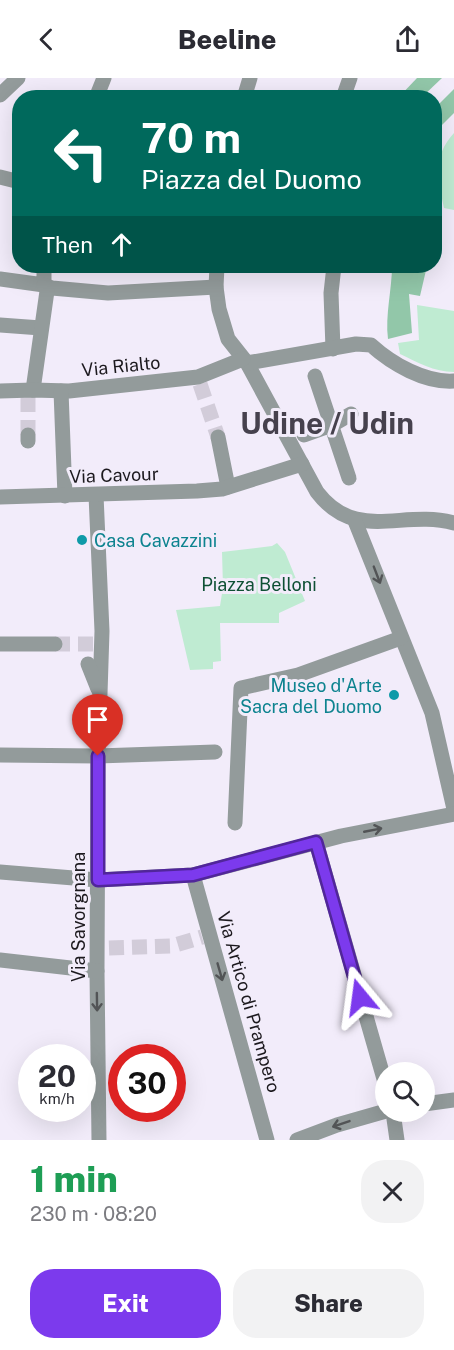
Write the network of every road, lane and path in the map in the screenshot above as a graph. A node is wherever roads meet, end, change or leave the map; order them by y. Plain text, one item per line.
1 (18, 78) edge
2 (0, 95) edge
3 (44, 273) edge
4 (217, 273) edge
5 (333, 273) edge
6 (0, 279) edge
7 (45, 285) junction
8 (216, 286) junction
9 (0, 325) edge
10 (41, 328) junction
11 (333, 349) junction
12 (245, 361) junction
13 (315, 376) dead end
14 (454, 381) edge
15 (0, 391) edge
16 (29, 391) junction
17 (61, 391) junction
18 (351, 414) dead end
19 (332, 425) junction
20 (304, 435) dead end
21 (218, 437) tunnel mouth
22 (302, 464) junction
23 (349, 478) dead end
24 (228, 487) junction
25 (96, 495) junction
26 (65, 496) junction
27 (0, 497) edge
28 (356, 521) junction
29 (454, 523) edge
30 (401, 638) junction
31 (0, 644) edge
32 (55, 644) tunnel mouth
33 (88, 664) dead end
34 (100, 694) junction
35 (215, 752) dead end
36 (0, 755) edge
37 (98, 756) junction
38 (454, 809) edge
39 (454, 814) edge
40 (236, 823) dead end
41 (316, 842) junction
42 (0, 872) edge
43 (193, 875) junction
44 (98, 880) junction
45 (0, 960) edge
46 (97, 971) junction
47 (379, 1062) edge
48 (454, 1100) edge
49 (435, 1103) edge
50 (375, 1115) edge
51 (395, 1122) edge
52 (99, 1140) edge
53 (267, 1140) edge
54 (297, 1140) edge
55 (398, 1140) edge

1 - 2 street
3 - 7 street
4 - 8 street
5 - 11 street
6 - 7 street
7 - 8 street
7 - 10 street
8 - 12 street
9 - 10 street
10 - 16 street
11 - 12 street, Via Rialto
11 - 14 street, Via Rialto
12 - 17 street, Via Rialto
12 - 22 street
13 - 19 street
15 - 16 street, Via Rialto
16 - 17 street, Via Rialto
17 - 26 street
18 - 19 street
19 - 20 street
19 - 23 street
21 - 24 street
22 - 24 street, Via Cavour
22 - 28 street
24 - 25 street, Via Cavour
25 - 26 street, Via Cavour
25 - 34 street, Via Savorgnana
26 - 27 street, Via Cavour
28 - 29 street
28 -> 30 street
30 - 38 street
30 - 40 street
31 - 32 street
33 - 34 street, Via Savorgnana
34 - 37 street, Via Savorgnana
35 - 37 street
36 - 37 street
37 - 44 street, Via Savorgnana
41 -> 39 street
41 - 43 street
41 - 47 street
42 - 44 street
43 - 44 street
43 -> 53 street, Via Artico di Prampero
44 - 46 street, Via Savorgnana
45 - 46 street
46 -> 52 street, Via Savorgnana
48 - 49 street
50 -> 54 street
51 - 55 street

